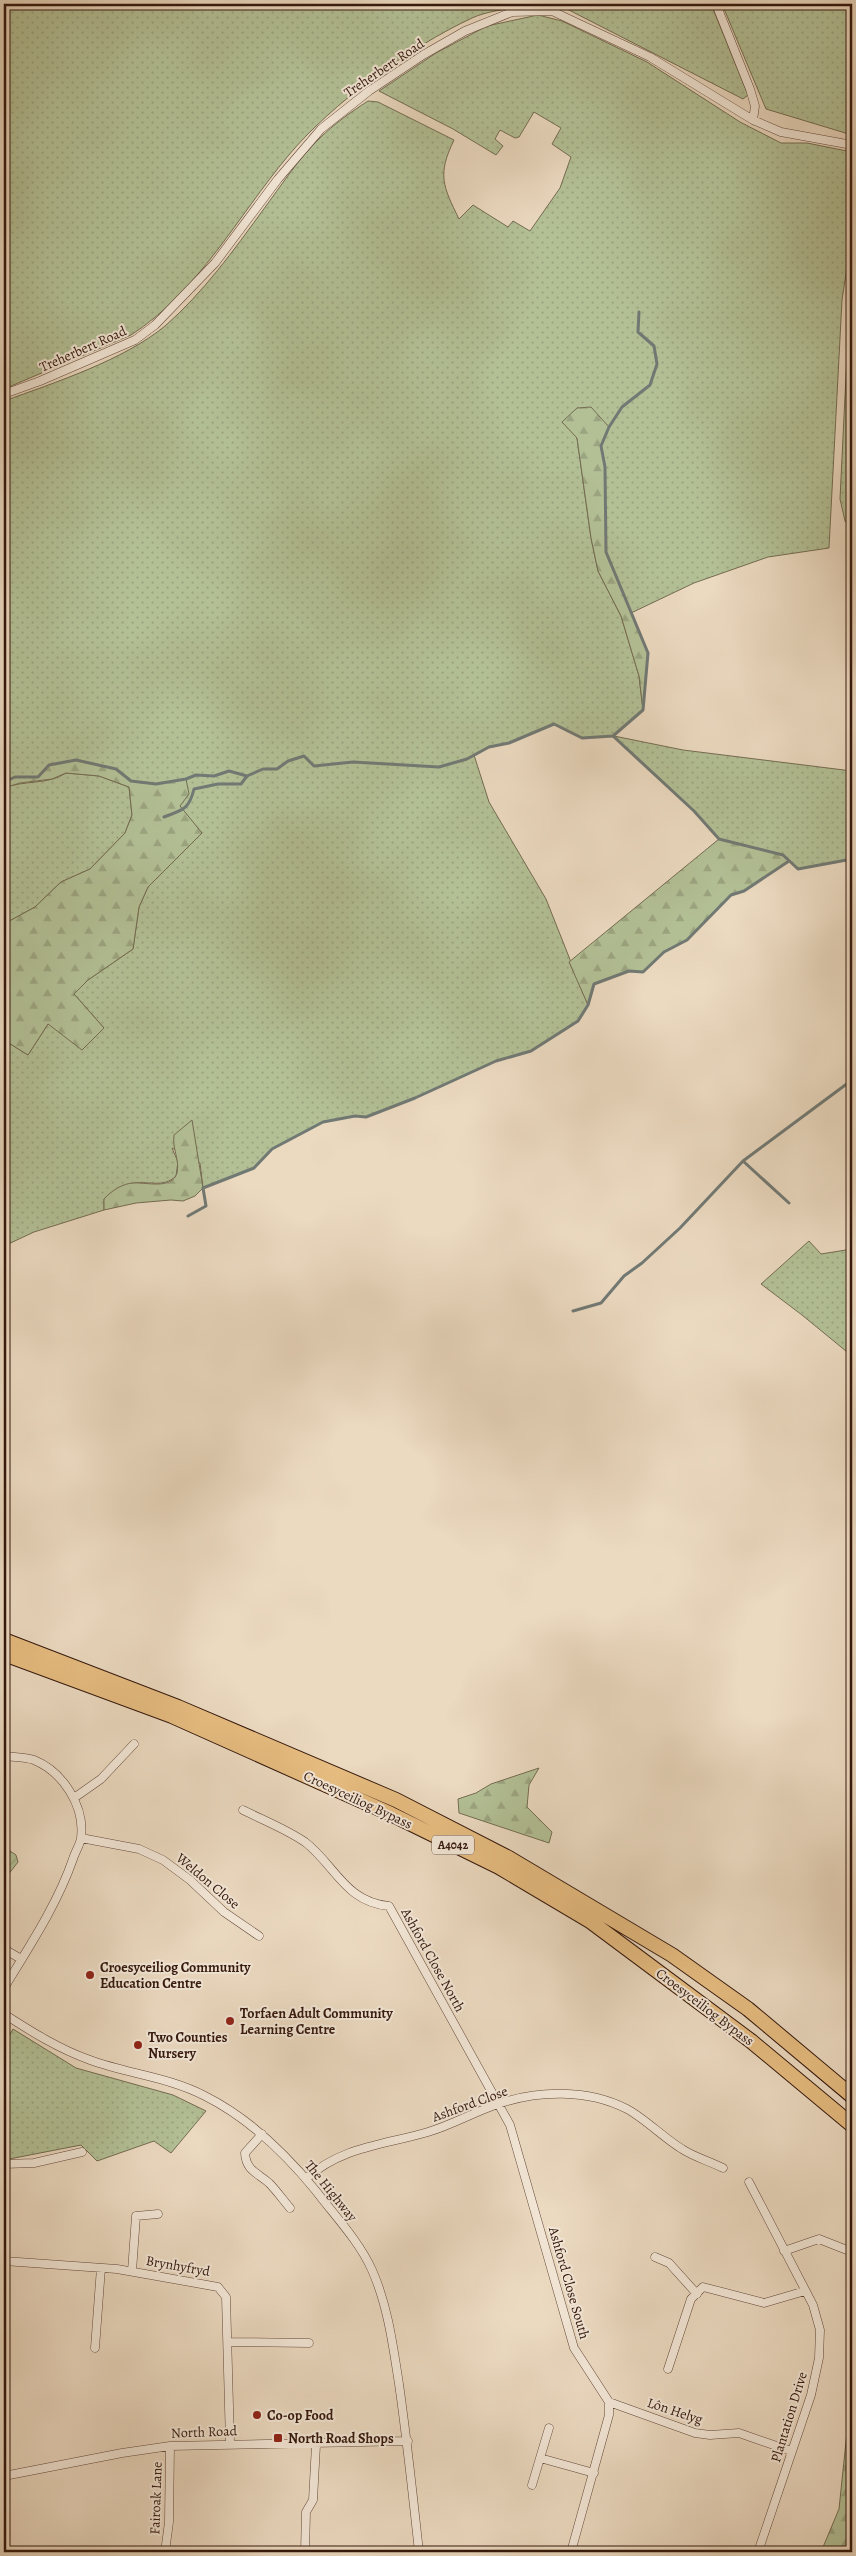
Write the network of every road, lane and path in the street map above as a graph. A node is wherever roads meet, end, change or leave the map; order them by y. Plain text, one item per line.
1 (716, 4) edge
2 (753, 120) junction
3 (852, 145) edge
4 (4, 394) edge
5 (4, 1640) edge
6 (4, 1654) edge
7 (134, 1744) dead end
8 (4, 1756) edge
9 (74, 1798) junction
10 (243, 1810) dead end
11 (81, 1838) junction
12 (259, 1936) dead end
13 (4, 1949) edge
14 (21, 1959) junction
15 (4, 1988) edge
16 (4, 2014) edge
17 (852, 2096) edge
18 (497, 2104) junction
19 (852, 2125) edge
20 (262, 2134) junction
21 (82, 2152) dead end
22 (4, 2164) edge
23 (723, 2168) dead end
24 (306, 2178) junction
25 (749, 2182) dead end
26 (290, 2208) dead end
27 (158, 2214) dead end
28 (784, 2251) junction
29 (852, 2252) edge
30 (654, 2257) dead end
31 (4, 2261) edge
32 (101, 2268) junction
33 (132, 2271) junction
34 (805, 2291) junction
35 (697, 2294) junction
36 (228, 2342) junction
37 (309, 2343) dead end
38 (96, 2348) dead end
39 (668, 2369) dead end
40 (609, 2402) junction
41 (549, 2428) dead end
42 (408, 2442) junction
43 (230, 2443) junction
44 (316, 2445) junction
45 (170, 2446) junction
46 (791, 2451) junction
47 (540, 2458) junction
48 (594, 2473) junction
49 (4, 2476) edge
50 (532, 2485) dead end
51 (165, 2552) edge
52 (305, 2552) edge
53 (420, 2552) edge
54 (571, 2552) edge
55 (758, 2552) edge

1 - 2 street
2 - 3 street, Treherbert Road
2 - 4 street, Treherbert Road
5 - 17 highway, Croesyceiliog Bypass / A4042
6 - 19 highway, Croesyceiliog Bypass / A4042
7 - 9 street
8 - 9 street
9 - 11 street
10 - 18 street, Ashford Close North
11 - 12 street, Weldon Close
11 - 14 street
13 - 14 street
14 - 15 street
16 - 20 street, The Highway
18 - 23 street, Ashford Close
18 - 24 street, Ashford Close
18 - 40 street, Ashford Close South
20 - 24 street, The Highway
20 - 26 street
21 - 22 street
24 - 42 street, The Highway
25 - 28 street, Plantation Drive
27 - 33 street
28 - 29 street
28 - 34 street, Plantation Drive
30 - 35 street
31 - 32 street, Brynhyfryd
32 - 33 street, Brynhyfryd
32 - 38 street
33 - 36 street, Brynhyfryd
34 - 35 street
34 - 46 street, Plantation Drive
35 - 39 street
36 - 37 street
36 - 43 street, Brynhyfryd
40 - 46 street, Lôn Helyg
40 - 48 street
41 - 47 street
42 - 44 street, North Road
42 - 53 street, The Highway
43 - 44 street, North Road
43 - 45 street, North Road
44 - 52 street
45 - 49 street, North Road
45 - 51 street, Fairoak Lane
46 - 55 street, Plantation Drive
47 - 48 street
47 - 50 street
48 - 54 street

